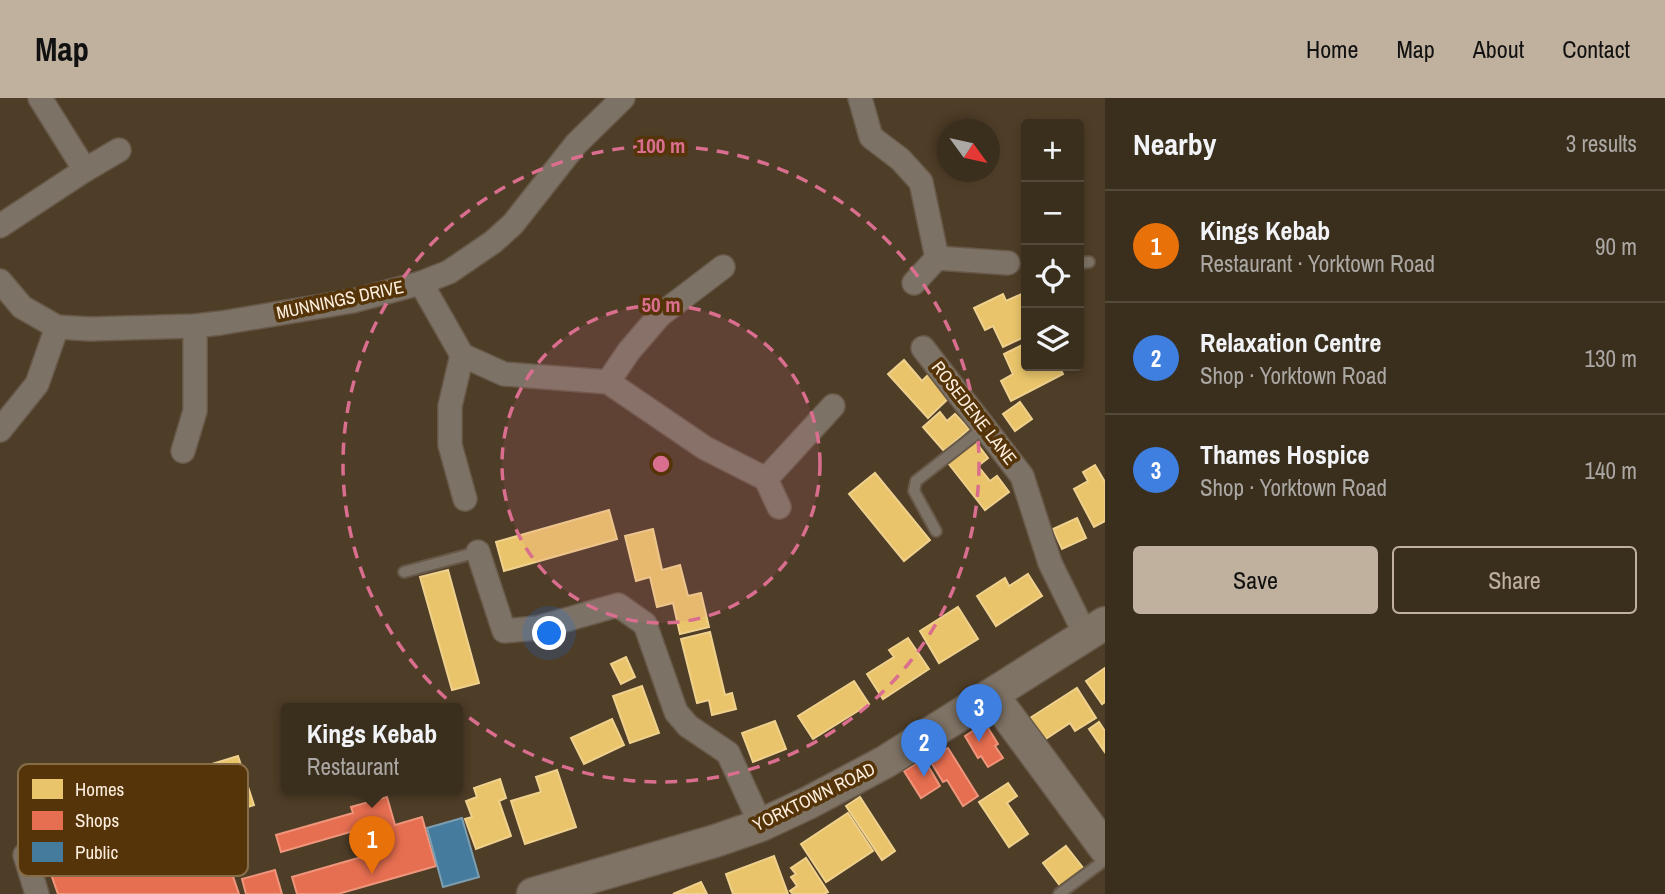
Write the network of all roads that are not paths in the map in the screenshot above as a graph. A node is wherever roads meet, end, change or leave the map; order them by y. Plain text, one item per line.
1 (40, 98) edge
2 (623, 98) edge
3 (860, 98) edge
4 (119, 150) dead end
5 (85, 170) junction
6 (0, 226) edge
7 (936, 258) junction
8 (1013, 263) dead end
9 (723, 267) dead end
10 (0, 281) edge
11 (421, 283) junction
12 (914, 283) dead end
13 (195, 326) junction
14 (57, 327) junction
15 (923, 348) dead end
16 (463, 355) junction
17 (608, 382) junction
18 (833, 406) dead end
19 (985, 428) junction
20 (0, 430) edge
21 (183, 451) dead end
22 (766, 479) junction
23 (465, 499) dead end
24 (779, 507) dead end
25 (936, 531) dead end
26 (478, 552) joint
27 (404, 572) dead end
28 (1095, 629) edge
29 (993, 696) junction
30 (761, 825) junction
31 (1105, 848) edge
32 (1105, 860) edge
33 (31, 876) edge
34 (599, 885) edge
35 (37, 894) edge
36 (533, 894) edge
37 (1059, 894) edge

1 - 5 street
2 - 11 street, MUNNINGS DRIVE
3 - 7 street
4 - 5 street
5 - 6 street
7 - 8 street
7 - 12 street
9 - 17 street
10 - 14 street, MUNNINGS DRIVE
11 - 13 street, MUNNINGS DRIVE
11 - 16 street
13 - 14 street, MUNNINGS DRIVE
13 - 21 street
14 - 20 street
15 - 19 street, ROSEDENE LANE
16 - 17 street
16 - 23 street
17 - 22 street
18 - 22 street
19 - 25 lane
19 - 28 street, ROSEDENE LANE
22 - 24 street
26 - 27 lane
26 - 30 street
28 - 29 street, YORKTOWN ROAD
29 - 30 street, YORKTOWN ROAD
29 - 31 street
30 - 34 street, YORKTOWN ROAD
32 - 37 lane
33 - 35 street
34 - 36 street, YORKTOWN ROAD

